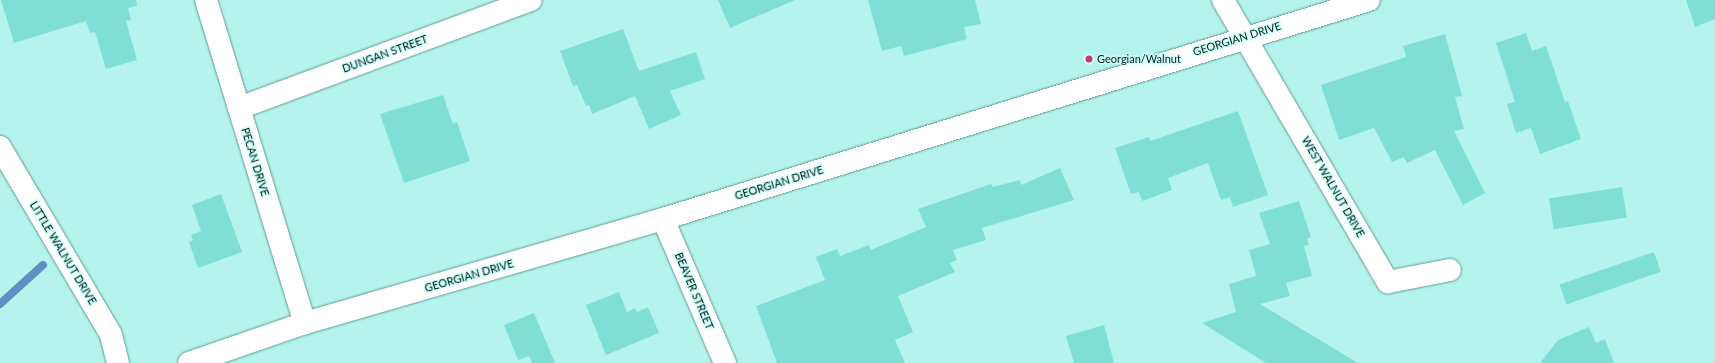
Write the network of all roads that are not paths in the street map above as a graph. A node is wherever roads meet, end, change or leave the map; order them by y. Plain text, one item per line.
1 (206, 0) edge
2 (531, 0) edge
3 (1223, 0) edge
4 (1369, 0) edge
5 (1244, 37) junction
6 (239, 108) junction
7 (0, 147) edge
8 (664, 219) junction
9 (1450, 270) dead end
10 (305, 323) junction
11 (118, 363) edge
12 (189, 363) edge
13 (725, 363) edge

1 - 6 street, PECAN DRIVE
2 - 6 street, DUNGAN STREET
3 - 5 street
4 - 5 street, GEORGIAN DRIVE
5 - 8 street, GEORGIAN DRIVE
5 - 9 street, WEST WALNUT DRIVE
6 - 10 street, PECAN DRIVE
7 - 11 street, LITTLE WALNUT DRIVE
8 - 10 street, GEORGIAN DRIVE
8 - 13 street, BEAVER STREET
10 - 12 street, GEORGIAN DRIVE

